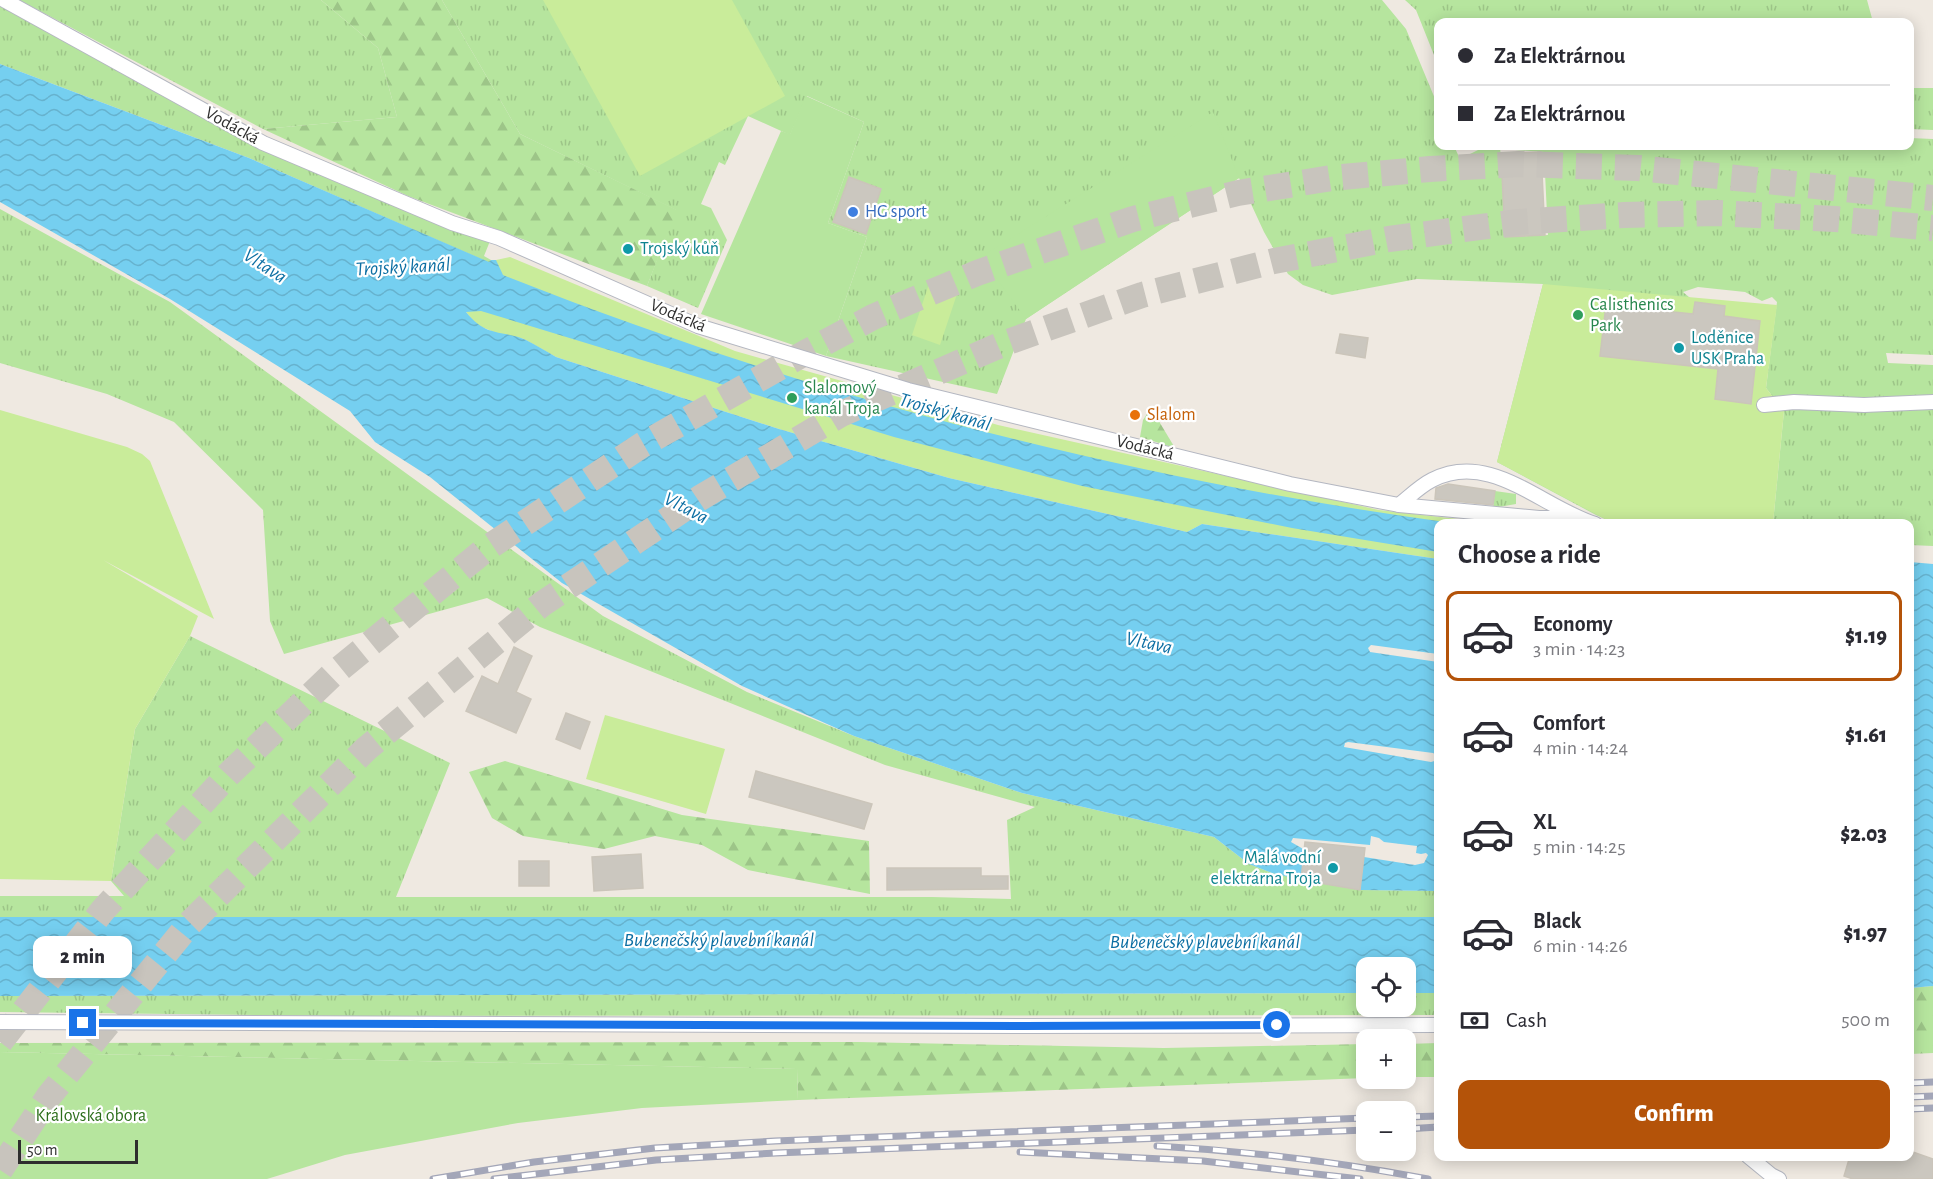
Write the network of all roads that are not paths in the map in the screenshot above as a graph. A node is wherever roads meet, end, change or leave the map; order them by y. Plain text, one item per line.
1 (4, 0) edge
2 (1933, 402) edge
3 (1764, 405) dead end
4 (1399, 505) junction
5 (1578, 519) joint
6 (0, 1022) edge
7 (1434, 1025) edge
8 (1754, 1161) edge
9 (1779, 1179) edge

1 - 4 street, Vodácká
2 - 3 street
4 - 5 street, Vodácká
4 - 5 street, Vodácká
6 - 7 street
8 - 9 street

